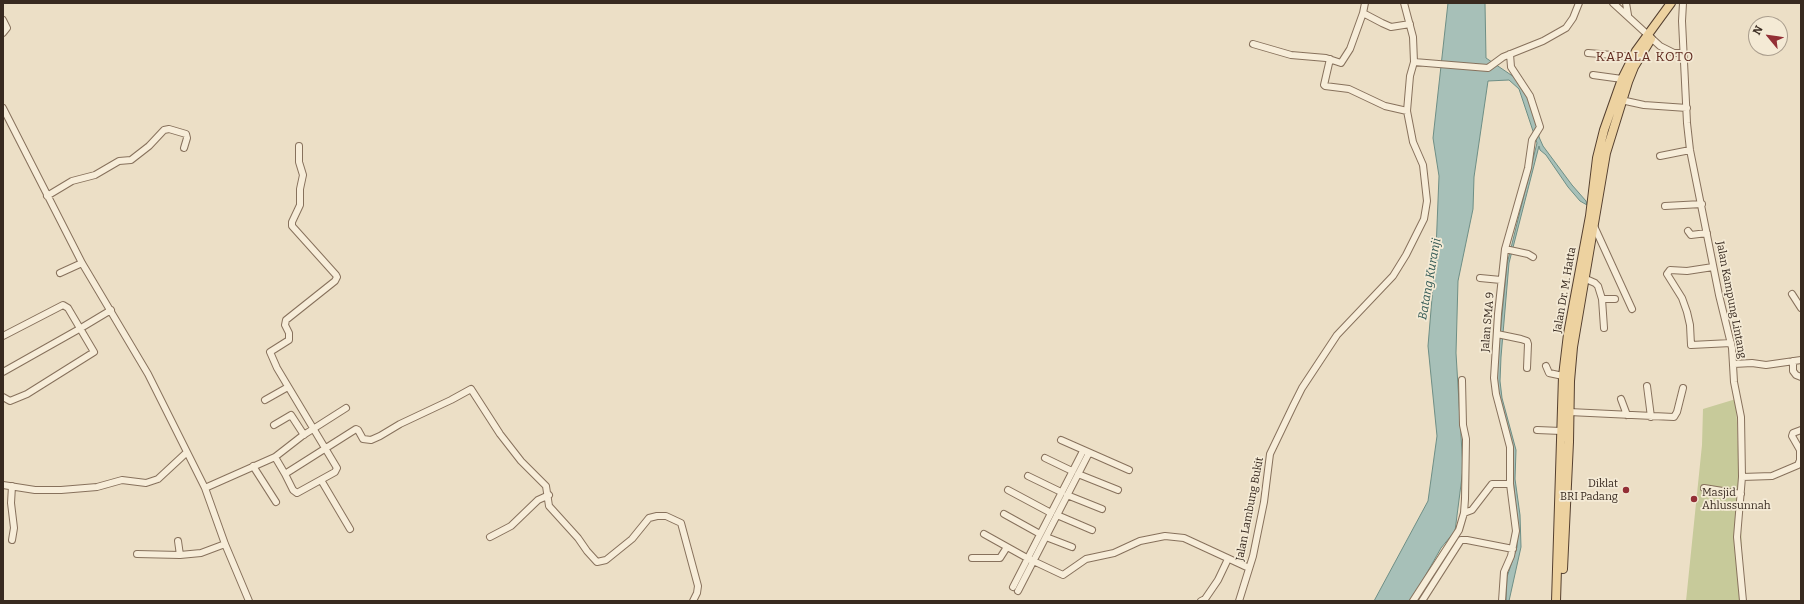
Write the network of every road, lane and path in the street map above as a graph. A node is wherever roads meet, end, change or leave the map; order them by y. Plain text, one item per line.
1 (1364, 3) edge
2 (1404, 3) edge
3 (1579, 3) edge
4 (1613, 3) edge
5 (1626, 3) edge
6 (1671, 3) edge
7 (1678, 3) edge
8 (1683, 3) edge
9 (1363, 13) junction
10 (1628, 15) junction
11 (3, 20) edge
12 (1410, 24) junction
13 (3, 32) edge
14 (1650, 37) junction
15 (1253, 44) dead end
16 (1588, 53) dead end
17 (1684, 53) junction
18 (1510, 54) junction
19 (1330, 59) junction
20 (1632, 59) junction
21 (1414, 62) junction
22 (1593, 75) dead end
23 (1622, 79) junction
24 (1621, 100) junction
25 (3, 108) edge
26 (1687, 108) junction
27 (1407, 111) junction
28 (299, 146) dead end
29 (184, 148) dead end
30 (1690, 150) junction
31 (1660, 156) dead end
32 (47, 196) junction
33 (1702, 204) junction
34 (1665, 206) dead end
35 (1688, 231) dead end
36 (1592, 232) junction
37 (1707, 233) junction
38 (1510, 250) junction
39 (1533, 257) dead end
40 (82, 263) junction
41 (1713, 267) junction
42 (60, 273) dead end
43 (1480, 278) dead end
44 (1586, 279) junction
45 (1501, 280) junction
46 (1792, 294) dead end
47 (1615, 299) dead end
48 (1602, 300) junction
49 (1800, 305) edge
50 (1632, 309) dead end
51 (111, 310) junction
52 (81, 328) junction
53 (1604, 328) dead end
54 (1499, 334) junction
55 (3, 336) edge
56 (1731, 343) junction
57 (1801, 360) edge
58 (1793, 361) junction
59 (1734, 364) junction
60 (1546, 366) dead end
61 (1527, 368) dead end
62 (3, 372) edge
63 (1801, 377) edge
64 (1565, 379) junction
65 (1462, 380) dead end
66 (1647, 386) dead end
67 (288, 387) junction
68 (1683, 388) dead end
69 (3, 397) edge
70 (1621, 399) dead end
71 (265, 400) dead end
72 (300, 407) junction
73 (346, 408) dead end
74 (1569, 412) junction
75 (292, 415) junction
76 (1627, 415) junction
77 (1651, 417) junction
78 (274, 425) dead end
79 (314, 429) junction
80 (1537, 430) dead end
81 (1801, 430) edge
82 (1561, 431) junction
83 (304, 435) junction
84 (1061, 440) dead end
85 (326, 449) junction
86 (1086, 452) junction
87 (186, 453) junction
88 (275, 457) junction
89 (1045, 458) dead end
90 (253, 466) junction
91 (1129, 470) dead end
92 (1075, 473) junction
93 (285, 474) junction
94 (1028, 476) dead end
95 (1742, 477) junction
96 (321, 480) junction
97 (1510, 484) junction
98 (3, 485) edge
99 (12, 486) junction
100 (205, 488) junction
101 (1704, 488) dead end
102 (1008, 490) dead end
103 (1118, 490) dead end
104 (1064, 494) junction
105 (1741, 494) junction
106 (549, 495) junction
107 (276, 502) dead end
108 (1102, 509) dead end
109 (1464, 513) junction
110 (1004, 514) dead end
111 (1054, 514) junction
112 (350, 529) dead end
113 (1092, 530) dead end
114 (984, 534) dead end
115 (1043, 535) junction
116 (490, 537) dead end
117 (12, 540) dead end
118 (178, 541) dead end
119 (225, 544) junction
120 (1007, 547) junction
121 (1072, 547) dead end
122 (1513, 549) junction
123 (137, 554) dead end
124 (180, 555) junction
125 (972, 558) dead end
126 (1228, 559) junction
127 (1030, 560) junction
128 (1560, 566) junction
129 (1249, 568) junction
130 (1016, 589) dead end
131 (250, 601) edge
132 (693, 601) edge
133 (1201, 601) edge
134 (1238, 601) edge
135 (1413, 601) edge
136 (1422, 601) edge
137 (1502, 601) edge
138 (1556, 601) edge
139 (1561, 601) edge
140 (1743, 601) edge

1 - 9 street
2 - 12 street, Jalan Lambung Bukit
3 - 18 street
4 - 10 street
5 - 10 street
6 - 14 main road, Jalan Dr. M. Hatta
7 - 14 main road, Jalan Dr. M. Hatta
8 - 17 street, Jalan Kampung Lintang
9 - 12 street
9 - 19 street
10 - 14 street
11 - 13 street
12 - 21 street, Jalan Lambung Bukit
14 - 17 street
14 - 20 main road, Jalan Dr. M. Hatta
14 - 24 main road, Jalan Dr. M. Hatta
15 - 19 street
16 - 20 street
17 - 26 street, Jalan Kampung Lintang
18 - 21 street
18 - 38 street, Jalan SMA 9
19 - 27 street
20 - 23 main road, Jalan Dr. M. Hatta
21 - 27 street, Jalan Lambung Bukit
22 - 23 street
23 - 36 main road, Jalan Dr. M. Hatta
24 - 26 street
24 - 36 main road, Jalan Dr. M. Hatta
25 - 32 street
26 - 30 street, Jalan Kampung Lintang
27 - 129 street, Jalan Lambung Bukit
28 - 67 street
29 - 32 street
30 - 31 street
30 - 33 street, Jalan Kampung Lintang
32 - 40 street
33 - 34 street
33 - 37 street, Jalan Kampung Lintang
35 - 37 street
36 - 44 main road, Jalan Dr. M. Hatta
36 - 50 street
36 - 64 main road, Jalan Dr. M. Hatta
37 - 41 street, Jalan Kampung Lintang
38 - 39 street
38 - 45 street, Jalan SMA 9
40 - 42 street
40 - 51 street
41 - 56 street, Jalan Kampung Lintang
41 - 56 street
43 - 45 street
44 - 48 street
44 - 64 main road, Jalan Dr. M. Hatta
45 - 54 street, Jalan SMA 9
46 - 49 street
47 - 48 street
48 - 53 street
51 - 52 street
51 - 87 street
52 - 55 street
52 - 62 street
52 - 69 street
54 - 61 street
54 - 97 street, Jalan SMA 9
56 - 59 street, Jalan Kampung Lintang
57 - 58 street
58 - 59 street
58 - 63 street
59 - 95 street, Jalan Kampung Lintang
60 - 64 street
64 - 74 main road, Jalan Dr. M. Hatta
64 - 82 main road, Jalan Dr. M. Hatta
65 - 109 street
66 - 77 street
67 - 71 street
67 - 72 street
68 - 77 street
70 - 76 street
72 - 75 street
72 - 79 street
73 - 79 street
74 - 76 street
74 - 128 main road, Jalan Dr. M. Hatta
75 - 78 street
75 - 83 street
76 - 77 street
79 - 83 street
79 - 85 street
80 - 82 street
81 - 95 street
82 - 128 main road, Jalan Dr. M. Hatta
83 - 88 street
84 - 86 street
85 - 93 street
85 - 96 street
85 - 106 street
86 - 91 street
86 - 92 street
87 - 99 street
87 - 100 street
88 - 90 street
88 - 93 street
89 - 92 street
90 - 100 street
90 - 107 street
92 - 103 street
92 - 104 street
93 - 96 street
94 - 104 street
95 - 105 street, Jalan Kampung Lintang
96 - 112 street
97 - 109 street
97 - 122 street, Jalan SMA 9
98 - 99 street
99 - 117 street
100 - 119 street
101 - 105 street
102 - 111 street
104 - 108 street
104 - 111 street
105 - 140 street, Jalan Kampung Lintang
106 - 116 street
106 - 132 street
109 - 135 street
110 - 115 street
111 - 113 street
111 - 115 street
114 - 120 street
115 - 121 street
115 - 127 street
118 - 124 street
119 - 124 street
119 - 131 street
120 - 125 street
120 - 127 street
122 - 136 street
122 - 137 street, Jalan SMA 9
123 - 124 street
126 - 127 street
126 - 129 street
126 - 133 street
127 - 130 street
128 - 138 main road, Jalan Dr. M. Hatta
128 - 139 main road, Jalan Dr. M. Hatta
129 - 134 street, Jalan Lambung Bukit

